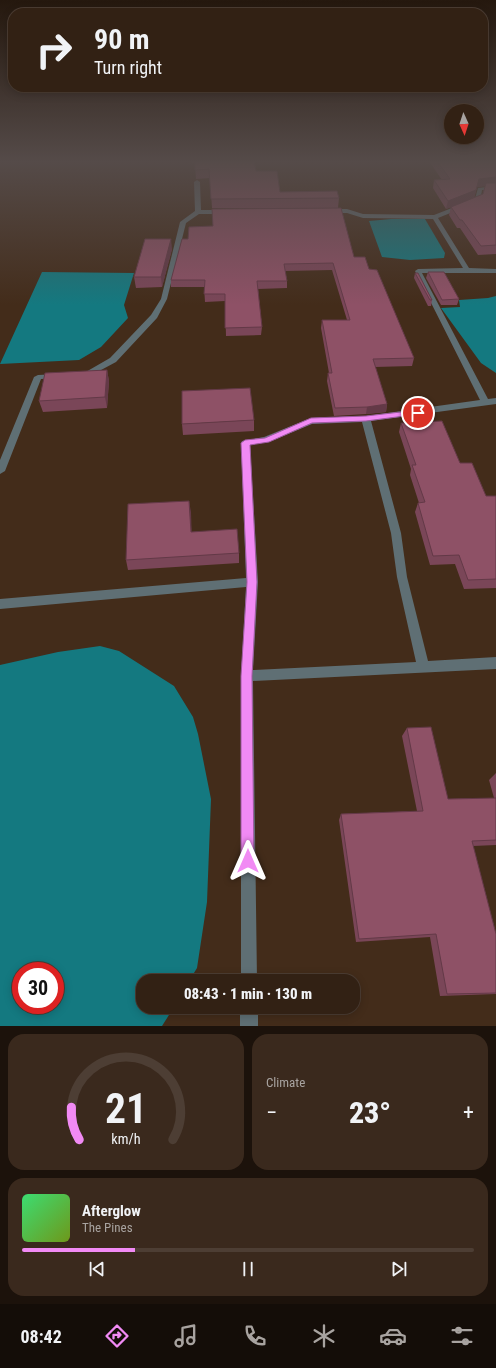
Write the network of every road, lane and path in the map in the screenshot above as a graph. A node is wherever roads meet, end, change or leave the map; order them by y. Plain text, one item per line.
1 (198, 209) edge
2 (455, 209) edge
3 (323, 211) edge
4 (198, 212) junction
5 (229, 212) edge
6 (434, 217) junction
7 (467, 270) junction
8 (496, 271) edge
9 (496, 401) edge
10 (485, 402) junction
11 (366, 419) junction
12 (0, 471) edge
13 (252, 582) junction
14 (0, 604) edge
15 (496, 663) edge
16 (422, 666) junction
17 (247, 676) junction
18 (249, 974) edge
19 (249, 1014) edge
20 (250, 1026) edge

1 - 4 street
2 - 6 street
3 - 6 street
4 - 5 street
4 - 12 street
6 - 7 street
7 - 8 street
7 - 10 street
9 - 10 street
10 - 11 street
11 - 13 street
11 - 16 street
13 - 14 street
13 - 17 street
15 - 16 street
16 - 17 street
17 - 18 street
19 - 20 street

